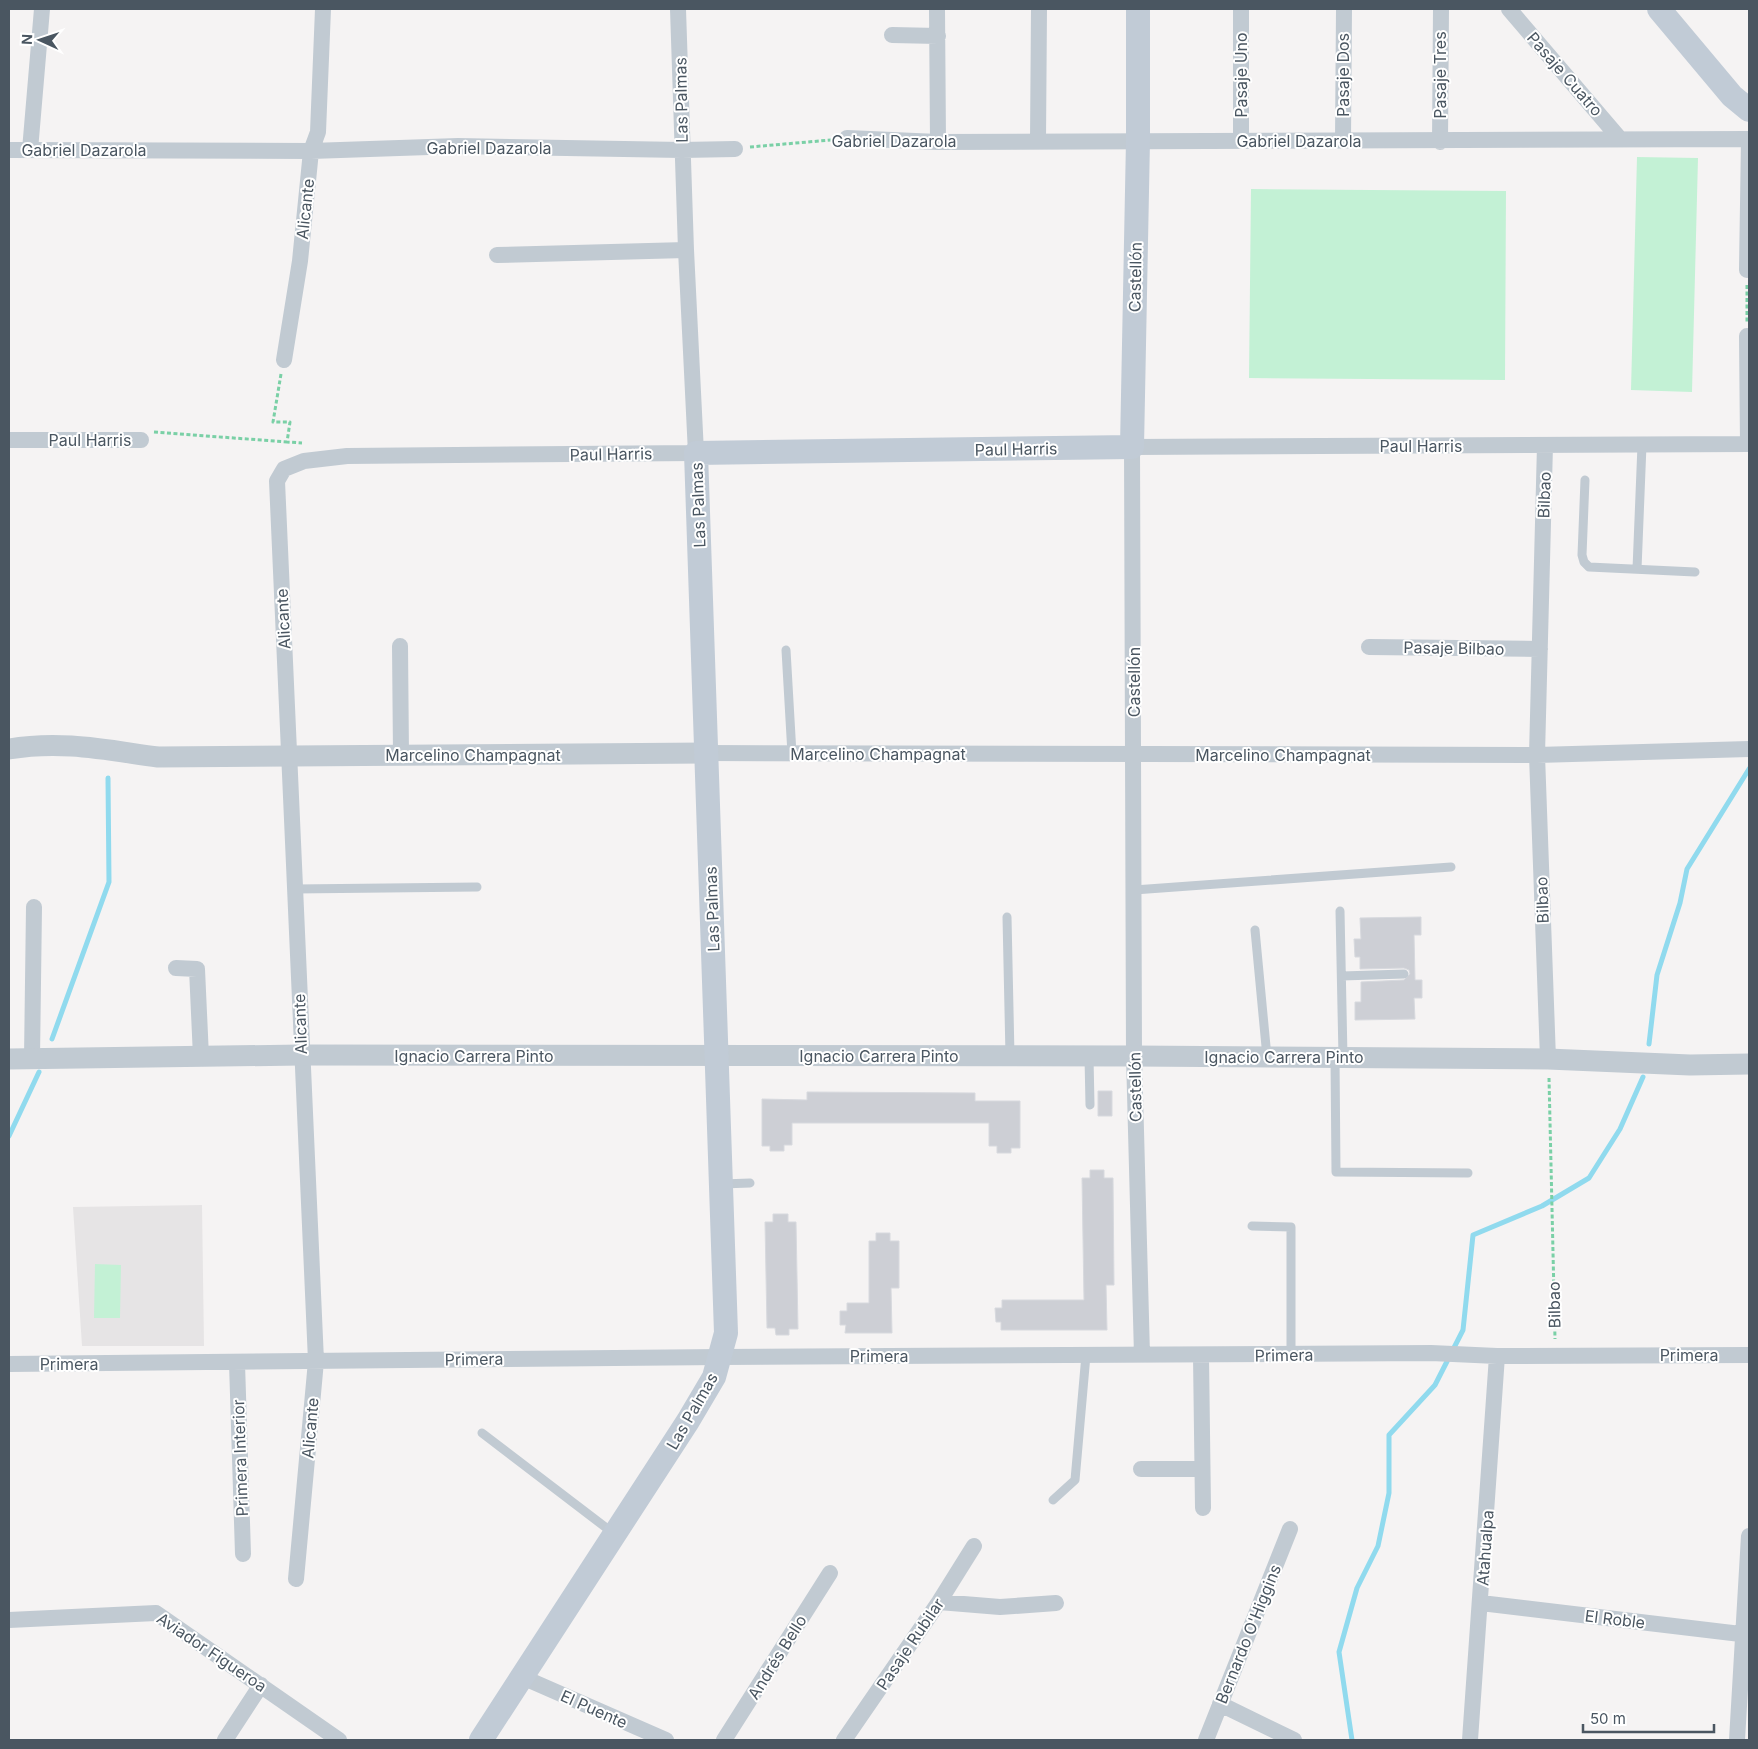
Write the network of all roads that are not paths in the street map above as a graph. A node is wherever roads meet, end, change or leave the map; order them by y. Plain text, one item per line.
1 (42, 9) edge
2 (323, 9) edge
3 (678, 9) edge
4 (937, 9) edge
5 (1039, 9) edge
6 (1138, 9) edge
7 (1241, 9) edge
8 (1344, 9) edge
9 (1441, 9) edge
10 (1509, 9) edge
11 (1659, 9) edge
12 (892, 35) dead end
13 (938, 36) junction
14 (1749, 110) edge
15 (847, 138) road end
16 (1620, 139) junction
17 (1749, 139) edge
18 (1038, 140) junction
19 (1138, 140) junction
20 (1343, 140) junction
21 (1242, 141) junction
22 (938, 142) junction
23 (1440, 142) junction
24 (735, 149) road end
25 (9, 150) edge
26 (30, 150) junction
27 (682, 150) junction
28 (311, 151) junction
29 (686, 250) junction
30 (497, 255) dead end
31 (1747, 270) road end
32 (1747, 336) road end
33 (284, 360) road end
34 (9, 440) edge
35 (141, 440) road end
36 (1749, 444) edge
37 (1545, 445) junction
38 (1642, 445) junction
39 (1132, 447) junction
40 (696, 453) junction
41 (284, 469) joint
42 (1585, 480) dead end
43 (1637, 569) junction
44 (1695, 572) dead end
45 (400, 646) dead end
46 (1368, 647) dead end
47 (1540, 649) junction
48 (786, 650) dead end
49 (9, 749) edge
50 (1749, 749) edge
51 (706, 754) junction
52 (792, 754) junction
53 (401, 755) junction
54 (1134, 755) junction
55 (1537, 755) junction
56 (290, 756) junction
57 (1451, 867) dead end
58 (477, 887) dead end
59 (294, 889) junction
60 (1134, 890) junction
61 (34, 907) dead end
62 (1340, 911) dead end
63 (1008, 917) dead end
64 (1255, 930) dead end
65 (176, 968) dead end
66 (1404, 974) dead end
67 (1342, 976) junction
68 (301, 1055) junction
69 (200, 1056) junction
70 (717, 1056) junction
71 (1010, 1056) junction
72 (1089, 1056) junction
73 (1134, 1056) junction
74 (1267, 1057) junction
75 (1339, 1057) junction
76 (32, 1058) junction
77 (1548, 1058) junction
78 (9, 1059) edge
79 (1749, 1064) edge
80 (1090, 1105) dead end
81 (1468, 1173) dead end
82 (750, 1183) dead end
83 (722, 1184) junction
84 (1252, 1226) dead end
85 (1291, 1354) junction
86 (1086, 1355) junction
87 (1142, 1355) junction
88 (1749, 1355) edge
89 (721, 1356) junction
90 (1201, 1356) junction
91 (1497, 1356) junction
92 (316, 1361) junction
93 (237, 1363) junction
94 (9, 1364) edge
95 (482, 1432) dead end
96 (1142, 1468) dead end
97 (1202, 1468) junction
98 (1053, 1500) dead end
99 (1203, 1508) dead end
100 (1290, 1529) dead end
101 (615, 1534) junction
102 (1749, 1536) edge
103 (974, 1546) dead end
104 (243, 1554) dead end
105 (830, 1574) dead end
106 (296, 1579) dead end
107 (939, 1602) junction
108 (1056, 1603) dead end
109 (1481, 1603) junction
110 (9, 1620) edge
111 (1746, 1634) edge
112 (522, 1677) junction
113 (261, 1685) junction
114 (1220, 1704) junction
115 (225, 1740) edge
116 (339, 1740) edge
117 (481, 1740) edge
118 (666, 1740) edge
119 (724, 1740) edge
120 (844, 1740) edge
121 (1206, 1740) edge
122 (1294, 1740) edge
123 (1470, 1740) edge
124 (1737, 1740) edge

1 - 26 street
2 - 28 street, Alicante
3 - 27 street, Las Palmas
4 - 13 street
5 - 18 street
6 - 19 main road, Castellón
7 - 21 street, Pasaje Uno
8 - 20 street, Pasaje Dos
9 - 23 street, Pasaje Tres
10 - 16 street, Pasaje Cuatro
11 - 14 main road
12 - 13 street
13 - 22 street
15 - 22 street, Gabriel Dazarola
16 - 17 street, Gabriel Dazarola
16 - 23 street, Gabriel Dazarola
17 - 31 street
18 - 19 street, Gabriel Dazarola
18 - 22 street, Gabriel Dazarola
19 - 21 street, Gabriel Dazarola
19 - 39 main road, Castellón
20 - 21 street, Gabriel Dazarola
20 - 23 street, Gabriel Dazarola
24 - 27 street, Gabriel Dazarola
25 - 26 street, Gabriel Dazarola
26 - 28 street, Gabriel Dazarola
27 - 28 street, Gabriel Dazarola
27 - 29 street, Las Palmas
28 - 33 street, Alicante
29 - 30 street
29 - 40 street, Las Palmas
32 - 36 street
34 - 35 street, Paul Harris
36 - 38 street, Paul Harris
37 - 38 street, Paul Harris
37 - 39 street, Paul Harris
37 - 47 street, Bilbao
38 - 43 lane
39 - 40 main road, Paul Harris
39 - 54 street, Castellón
40 - 41 street, Paul Harris
40 - 51 main road, Las Palmas
41 - 56 street, Alicante
42 - 43 lane
43 - 44 lane
45 - 53 street
46 - 47 street, Pasaje Bilbao
47 - 55 street, Bilbao
48 - 52 lane
49 - 56 street, Marcelino Champagnat
50 - 55 street, Marcelino Champagnat
51 - 52 street, Marcelino Champagnat
51 - 53 street, Marcelino Champagnat
51 - 70 main road, Las Palmas
52 - 54 street, Marcelino Champagnat
53 - 56 street, Marcelino Champagnat
54 - 55 street, Marcelino Champagnat
54 - 60 street, Castellón
55 - 77 street, Bilbao
56 - 59 street, Alicante
57 - 60 lane
58 - 59 lane
59 - 68 street, Alicante
60 - 73 street, Castellón
61 - 76 street
62 - 67 lane
63 - 71 lane
64 - 74 lane
65 - 69 street
66 - 67 lane
67 - 75 lane
68 - 69 street, Ignacio Carrera Pinto
68 - 70 street, Ignacio Carrera Pinto
68 - 92 street, Alicante
69 - 76 street, Ignacio Carrera Pinto
70 - 71 street, Ignacio Carrera Pinto
70 - 83 main road, Las Palmas
71 - 72 street, Ignacio Carrera Pinto
72 - 73 street, Ignacio Carrera Pinto
72 - 80 lane
73 - 74 street, Ignacio Carrera Pinto
73 - 87 street, Castellón
74 - 75 street, Ignacio Carrera Pinto
75 - 77 street, Ignacio Carrera Pinto
75 - 81 lane
76 - 78 street, Ignacio Carrera Pinto
77 - 79 street, Ignacio Carrera Pinto
82 - 83 lane
83 - 89 main road, Las Palmas
84 - 85 lane
85 - 90 street, Primera
85 - 91 street, Primera
86 - 87 street, Primera
86 - 89 street, Primera
86 - 98 lane
87 - 90 street, Primera
88 - 91 street, Primera
89 - 92 street, Primera
89 - 101 main road, Las Palmas
90 - 97 street
91 - 109 street, Atahualpa
92 - 93 street, Primera
92 - 106 street, Alicante
93 - 94 street, Primera
93 - 104 street, Primera Interior
95 - 101 lane
96 - 97 street
97 - 99 street
100 - 114 street, Bernardo O'Higgins
101 - 112 main road, Las Palmas
102 - 111 street
103 - 107 street, Pasaje Rubilar
105 - 119 street, Andrés Bello
107 - 108 street
107 - 120 street, Pasaje Rubilar
109 - 111 street, El Roble
109 - 123 street, Atahualpa
110 - 113 street, Aviador Figueroa
111 - 124 street
112 - 117 main road, Las Palmas
112 - 118 street, El Puente
113 - 115 street
113 - 116 street, Aviador Figueroa
114 - 121 street, Bernardo O'Higgins
114 - 122 street

